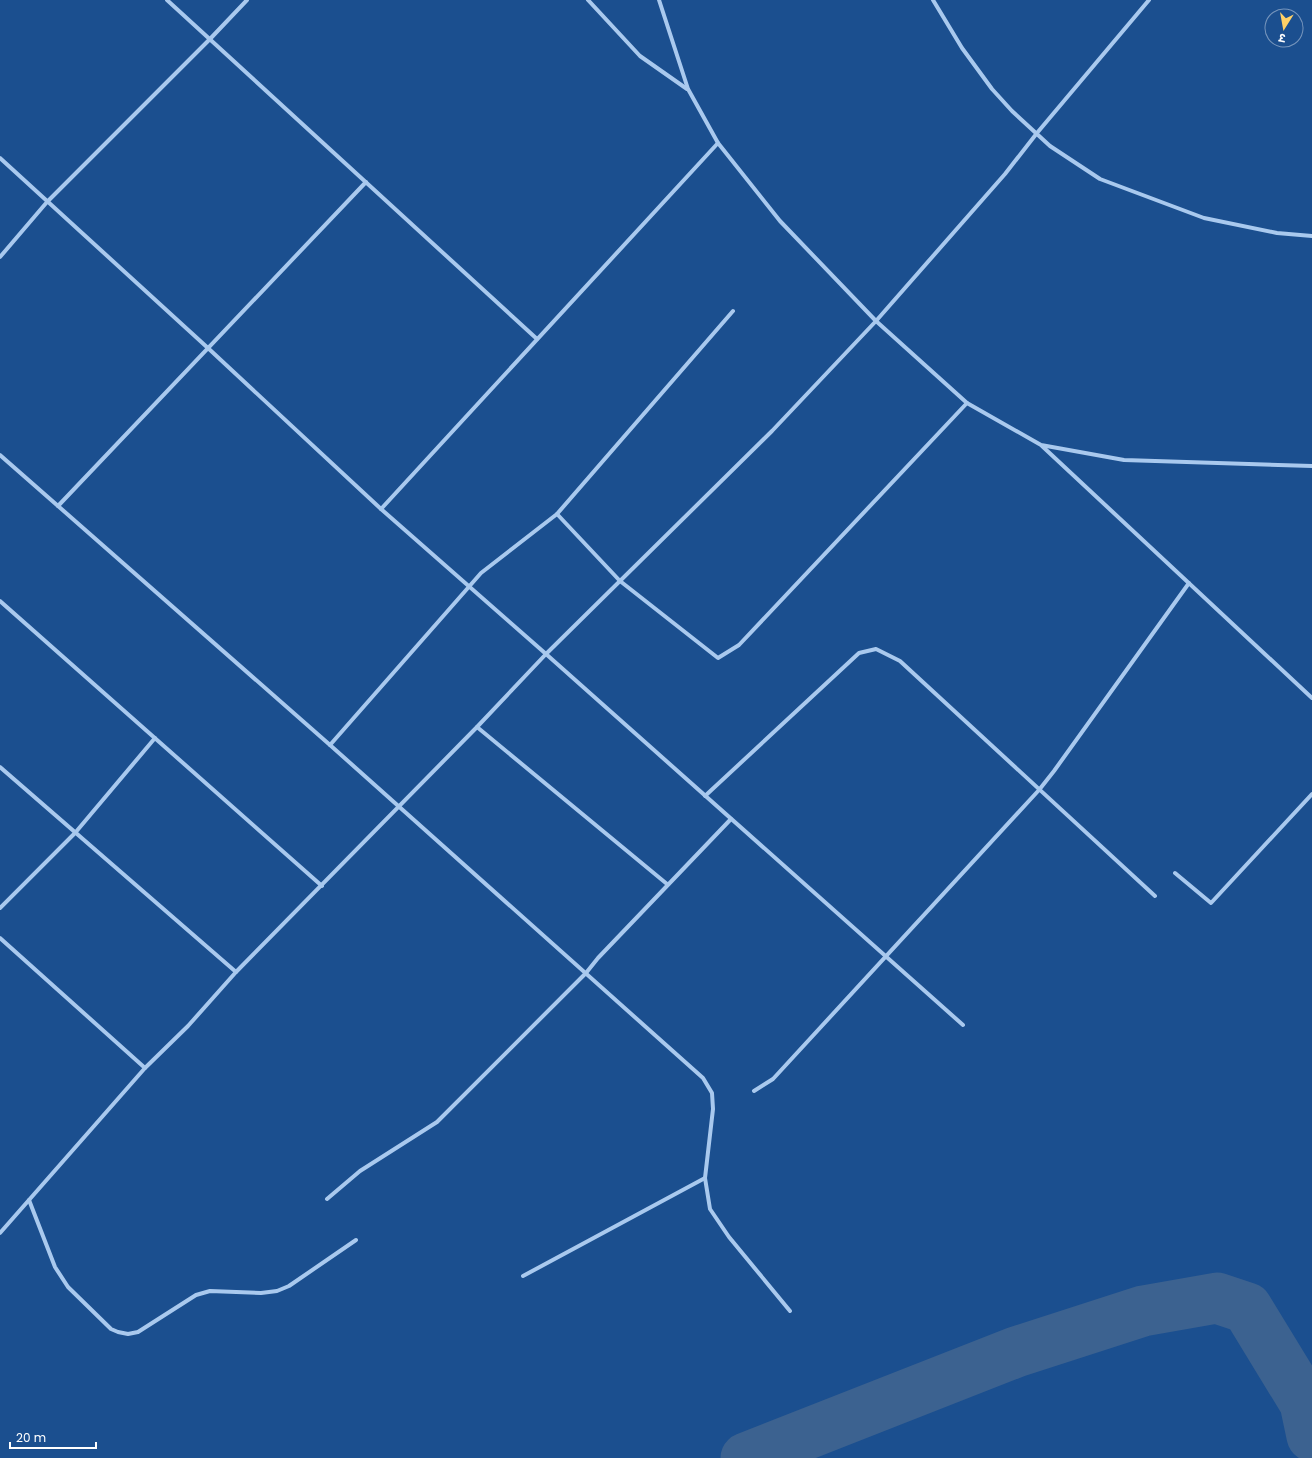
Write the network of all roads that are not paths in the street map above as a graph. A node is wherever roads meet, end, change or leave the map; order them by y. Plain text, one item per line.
1 (167, 0) edge
2 (247, 0) edge
3 (588, 0) edge
4 (660, 0) edge
5 (932, 0) edge
6 (1149, 0) edge
7 (210, 39) junction
8 (688, 89) junction
9 (1038, 133) junction
10 (718, 143) junction
11 (0, 158) edge
12 (366, 182) junction
13 (47, 202) junction
14 (1312, 236) edge
15 (0, 257) edge
16 (733, 312) dead end
17 (876, 321) junction
18 (537, 339) junction
19 (209, 349) junction
20 (968, 402) junction
21 (1041, 445) junction
22 (0, 455) edge
23 (1312, 466) edge
24 (58, 506) junction
25 (381, 509) junction
26 (557, 514) junction
27 (620, 581) junction
28 (1189, 583) junction
29 (469, 587) junction
30 (0, 601) edge
31 (546, 654) junction
32 (1312, 698) edge
33 (477, 727) junction
34 (154, 738) junction
35 (330, 745) junction
36 (0, 768) edge
37 (1039, 790) junction
38 (1312, 794) edge
39 (705, 796) junction
40 (399, 806) junction
41 (731, 819) junction
42 (75, 832) junction
43 (1175, 873) dead end
44 (667, 884) junction
45 (322, 886) junction
46 (1155, 896) dead end
47 (0, 908) edge
48 (0, 938) edge
49 (886, 957) junction
50 (236, 972) junction
51 (586, 973) junction
52 (963, 1025) dead end
53 (145, 1068) junction
54 (754, 1092) dead end
55 (705, 1178) junction
56 (327, 1199) dead end
57 (30, 1200) junction
58 (0, 1233) edge
59 (356, 1240) dead end
60 (523, 1276) dead end
61 (790, 1311) dead end

1 - 7 street
2 - 7 street
3 - 8 street
4 - 8 street
5 - 9 street
6 - 9 street
7 - 12 street
7 - 13 street
8 - 10 street
9 - 14 street
9 - 17 street
10 - 17 street
10 - 18 street
11 - 13 street
12 - 18 street
12 - 19 street
13 - 15 street
13 - 19 street
16 - 26 street
17 - 20 street
17 - 27 street
18 - 25 street
19 - 24 street
19 - 25 street
20 - 21 street
20 - 27 street
21 - 23 street
21 - 28 street
22 - 24 street
24 - 35 street
25 - 29 street
26 - 27 street
26 - 29 street
27 - 31 street
28 - 32 street
28 - 37 street
29 - 31 street
29 - 35 street
30 - 34 street
31 - 33 street
31 - 39 street
33 - 40 street
33 - 44 street
34 - 42 street
34 - 45 street
35 - 40 street
36 - 42 street
37 - 39 street
37 - 46 street
37 - 49 street
38 - 43 street
39 - 41 street
40 - 45 street
40 - 51 street
41 - 44 street
41 - 49 street
42 - 47 street
42 - 50 street
44 - 51 street
45 - 50 street
48 - 53 street
49 - 52 street
49 - 54 street
50 - 53 street
51 - 55 street
51 - 56 street
53 - 57 street
55 - 60 street
55 - 61 street
57 - 58 street
57 - 59 street

